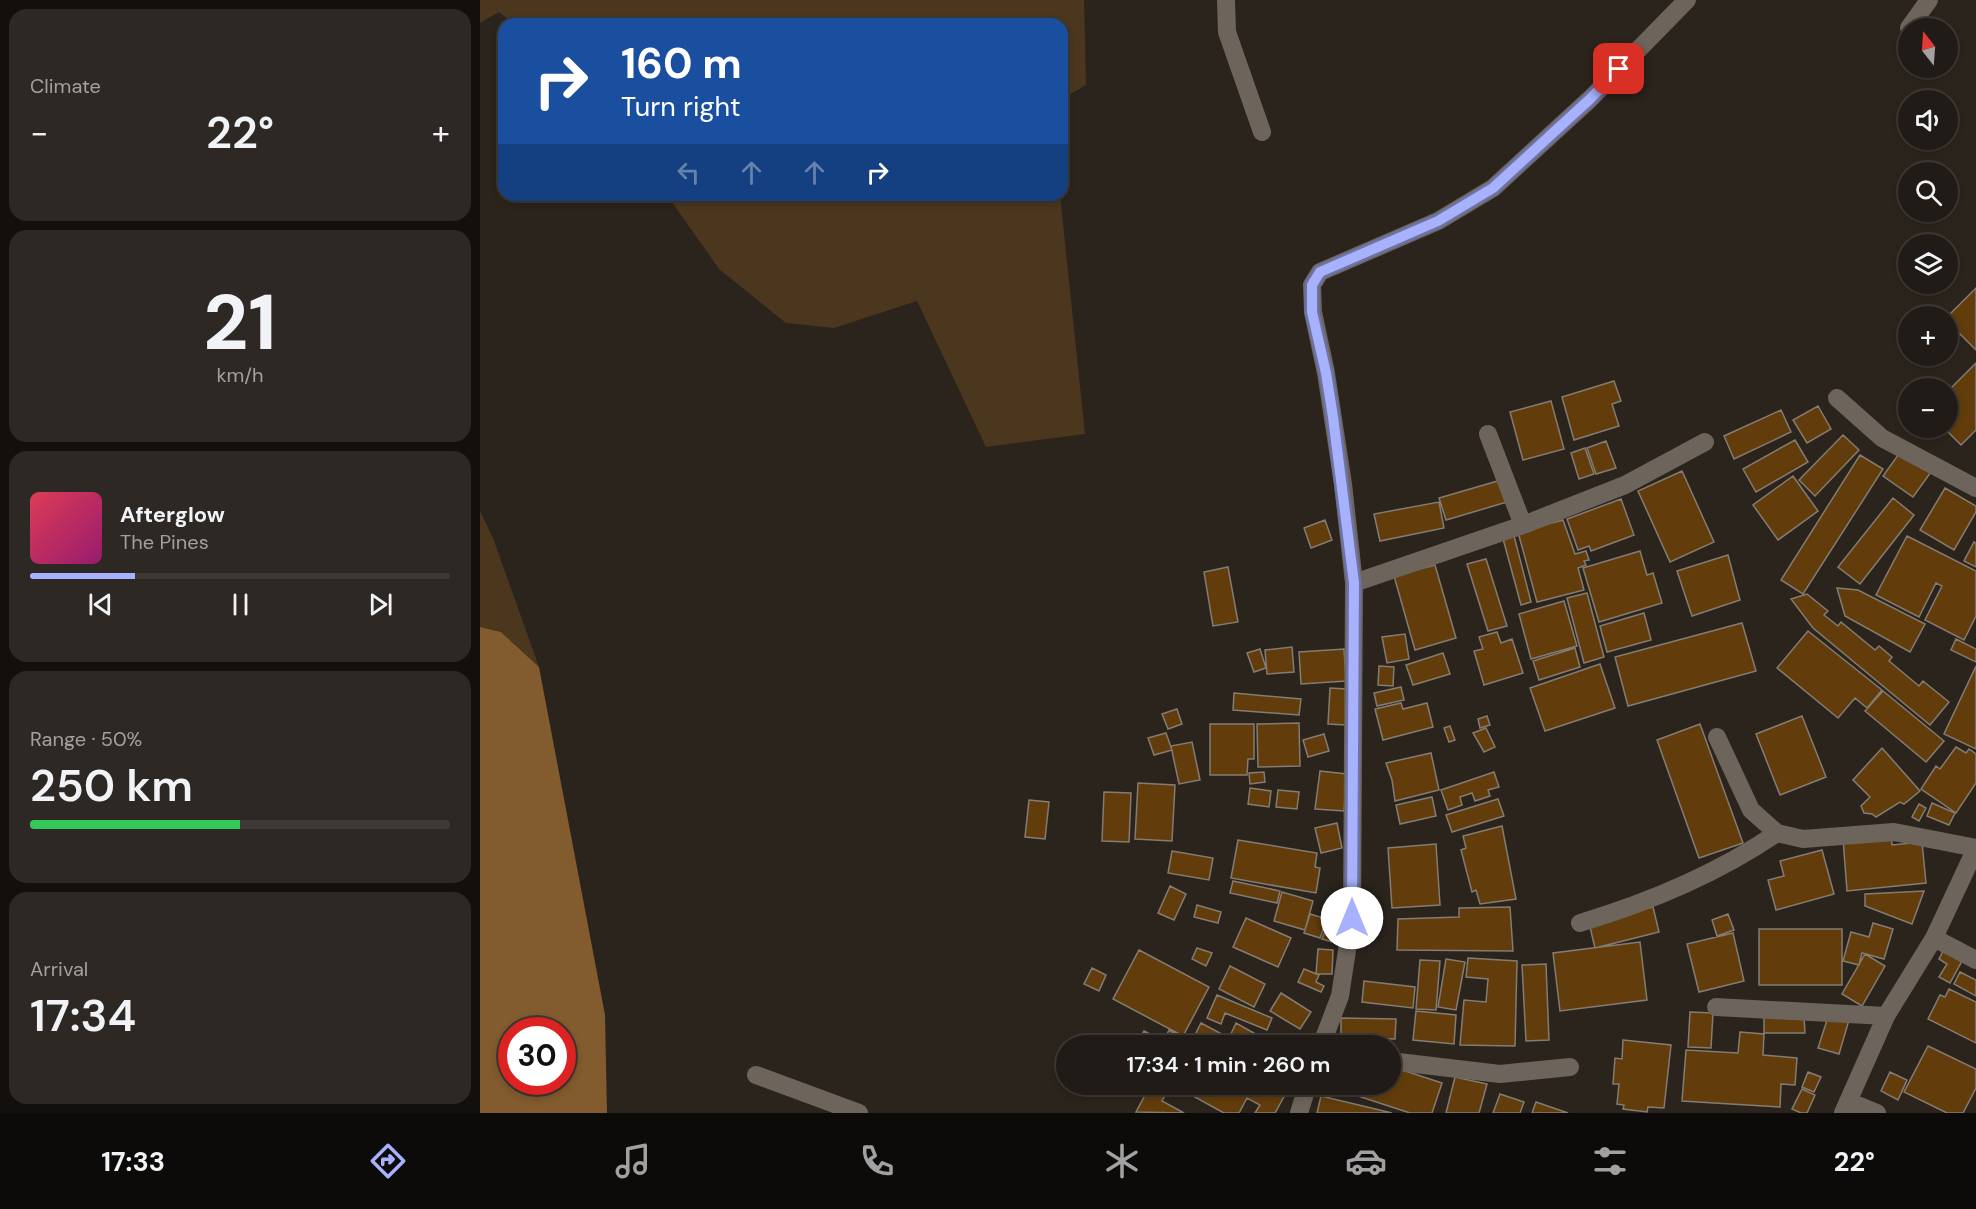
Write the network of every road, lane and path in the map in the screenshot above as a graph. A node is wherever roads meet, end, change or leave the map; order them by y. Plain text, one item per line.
1 (1226, 0) edge
2 (1687, 0) edge
3 (1929, 0) edge
4 (1917, 18) edge
5 (1262, 132) dead end
6 (1837, 398) dead end
7 (1488, 434) dead end
8 (1706, 442) dead end
9 (1976, 488) edge
10 (1523, 525) junction
11 (1354, 583) junction
12 (1717, 736) dead end
13 (1777, 834) junction
14 (1976, 848) edge
15 (1580, 923) dead end
16 (1934, 938) junction
17 (1976, 960) edge
18 (1716, 1007) dead end
19 (1886, 1016) junction
20 (1326, 1035) edge
21 (1401, 1062) edge
22 (1570, 1067) dead end
23 (756, 1075) dead end
24 (1305, 1095) edge
25 (1846, 1107) edge
26 (859, 1113) edge
27 (1299, 1113) edge
28 (1877, 1113) edge

1 - 5 street
2 - 11 street
3 - 4 street
6 - 9 street
7 - 10 street
8 - 10 street
10 - 11 street
11 - 20 street
12 - 13 street
13 - 14 street
13 - 15 street
14 - 16 street
16 - 17 street
16 - 19 street
18 - 19 street
19 - 25 street
21 - 22 street
23 - 26 street
24 - 27 street
25 - 28 street

